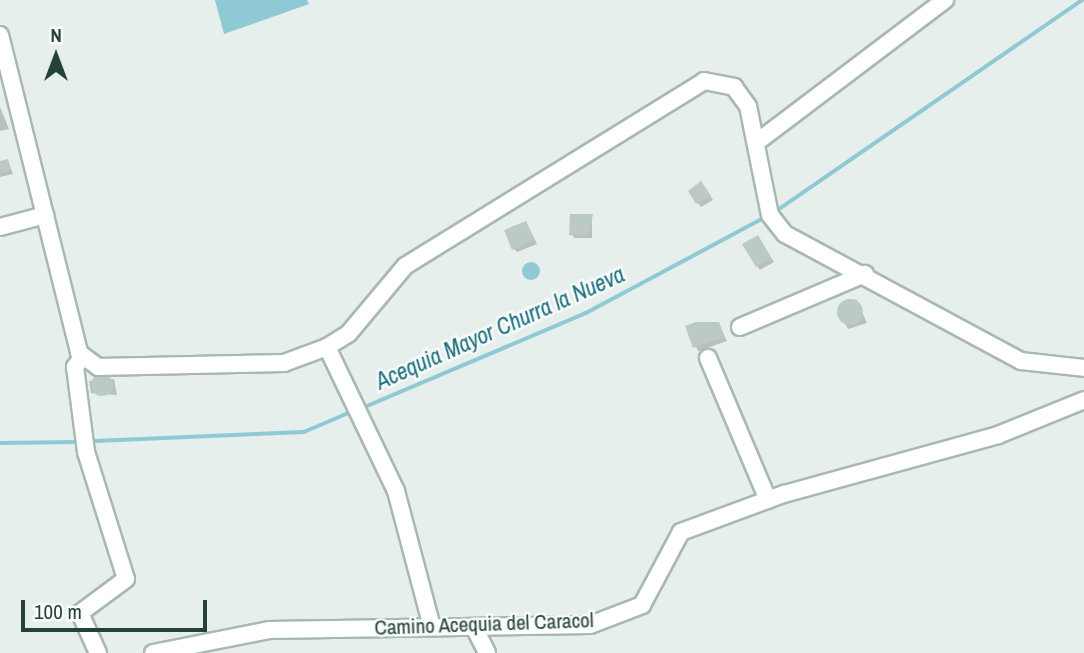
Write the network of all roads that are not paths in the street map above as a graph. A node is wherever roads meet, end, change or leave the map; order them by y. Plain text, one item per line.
1 (945, 0) edge
2 (0, 35) edge
3 (757, 142) junction
4 (45, 215) junction
5 (0, 227) edge
6 (865, 274) junction
7 (740, 327) dead end
8 (327, 347) junction
9 (83, 356) junction
10 (708, 358) dead end
11 (1084, 368) edge
12 (1084, 400) edge
13 (768, 500) junction
14 (432, 627) junction
15 (474, 627) junction
16 (98, 653) edge
17 (153, 653) edge
18 (487, 653) edge

1 - 3 street
2 - 4 street
3 - 6 street
3 - 8 street
4 - 5 street
4 - 9 street
6 - 7 street
6 - 11 street
8 - 9 street
8 - 14 street
9 - 16 street
10 - 13 street
12 - 13 street, Camino Acequia del Caracol
13 - 15 street, Camino Acequia del Caracol
14 - 15 street, Camino Acequia del Caracol
14 - 17 street, Camino Acequia del Caracol
15 - 18 street

